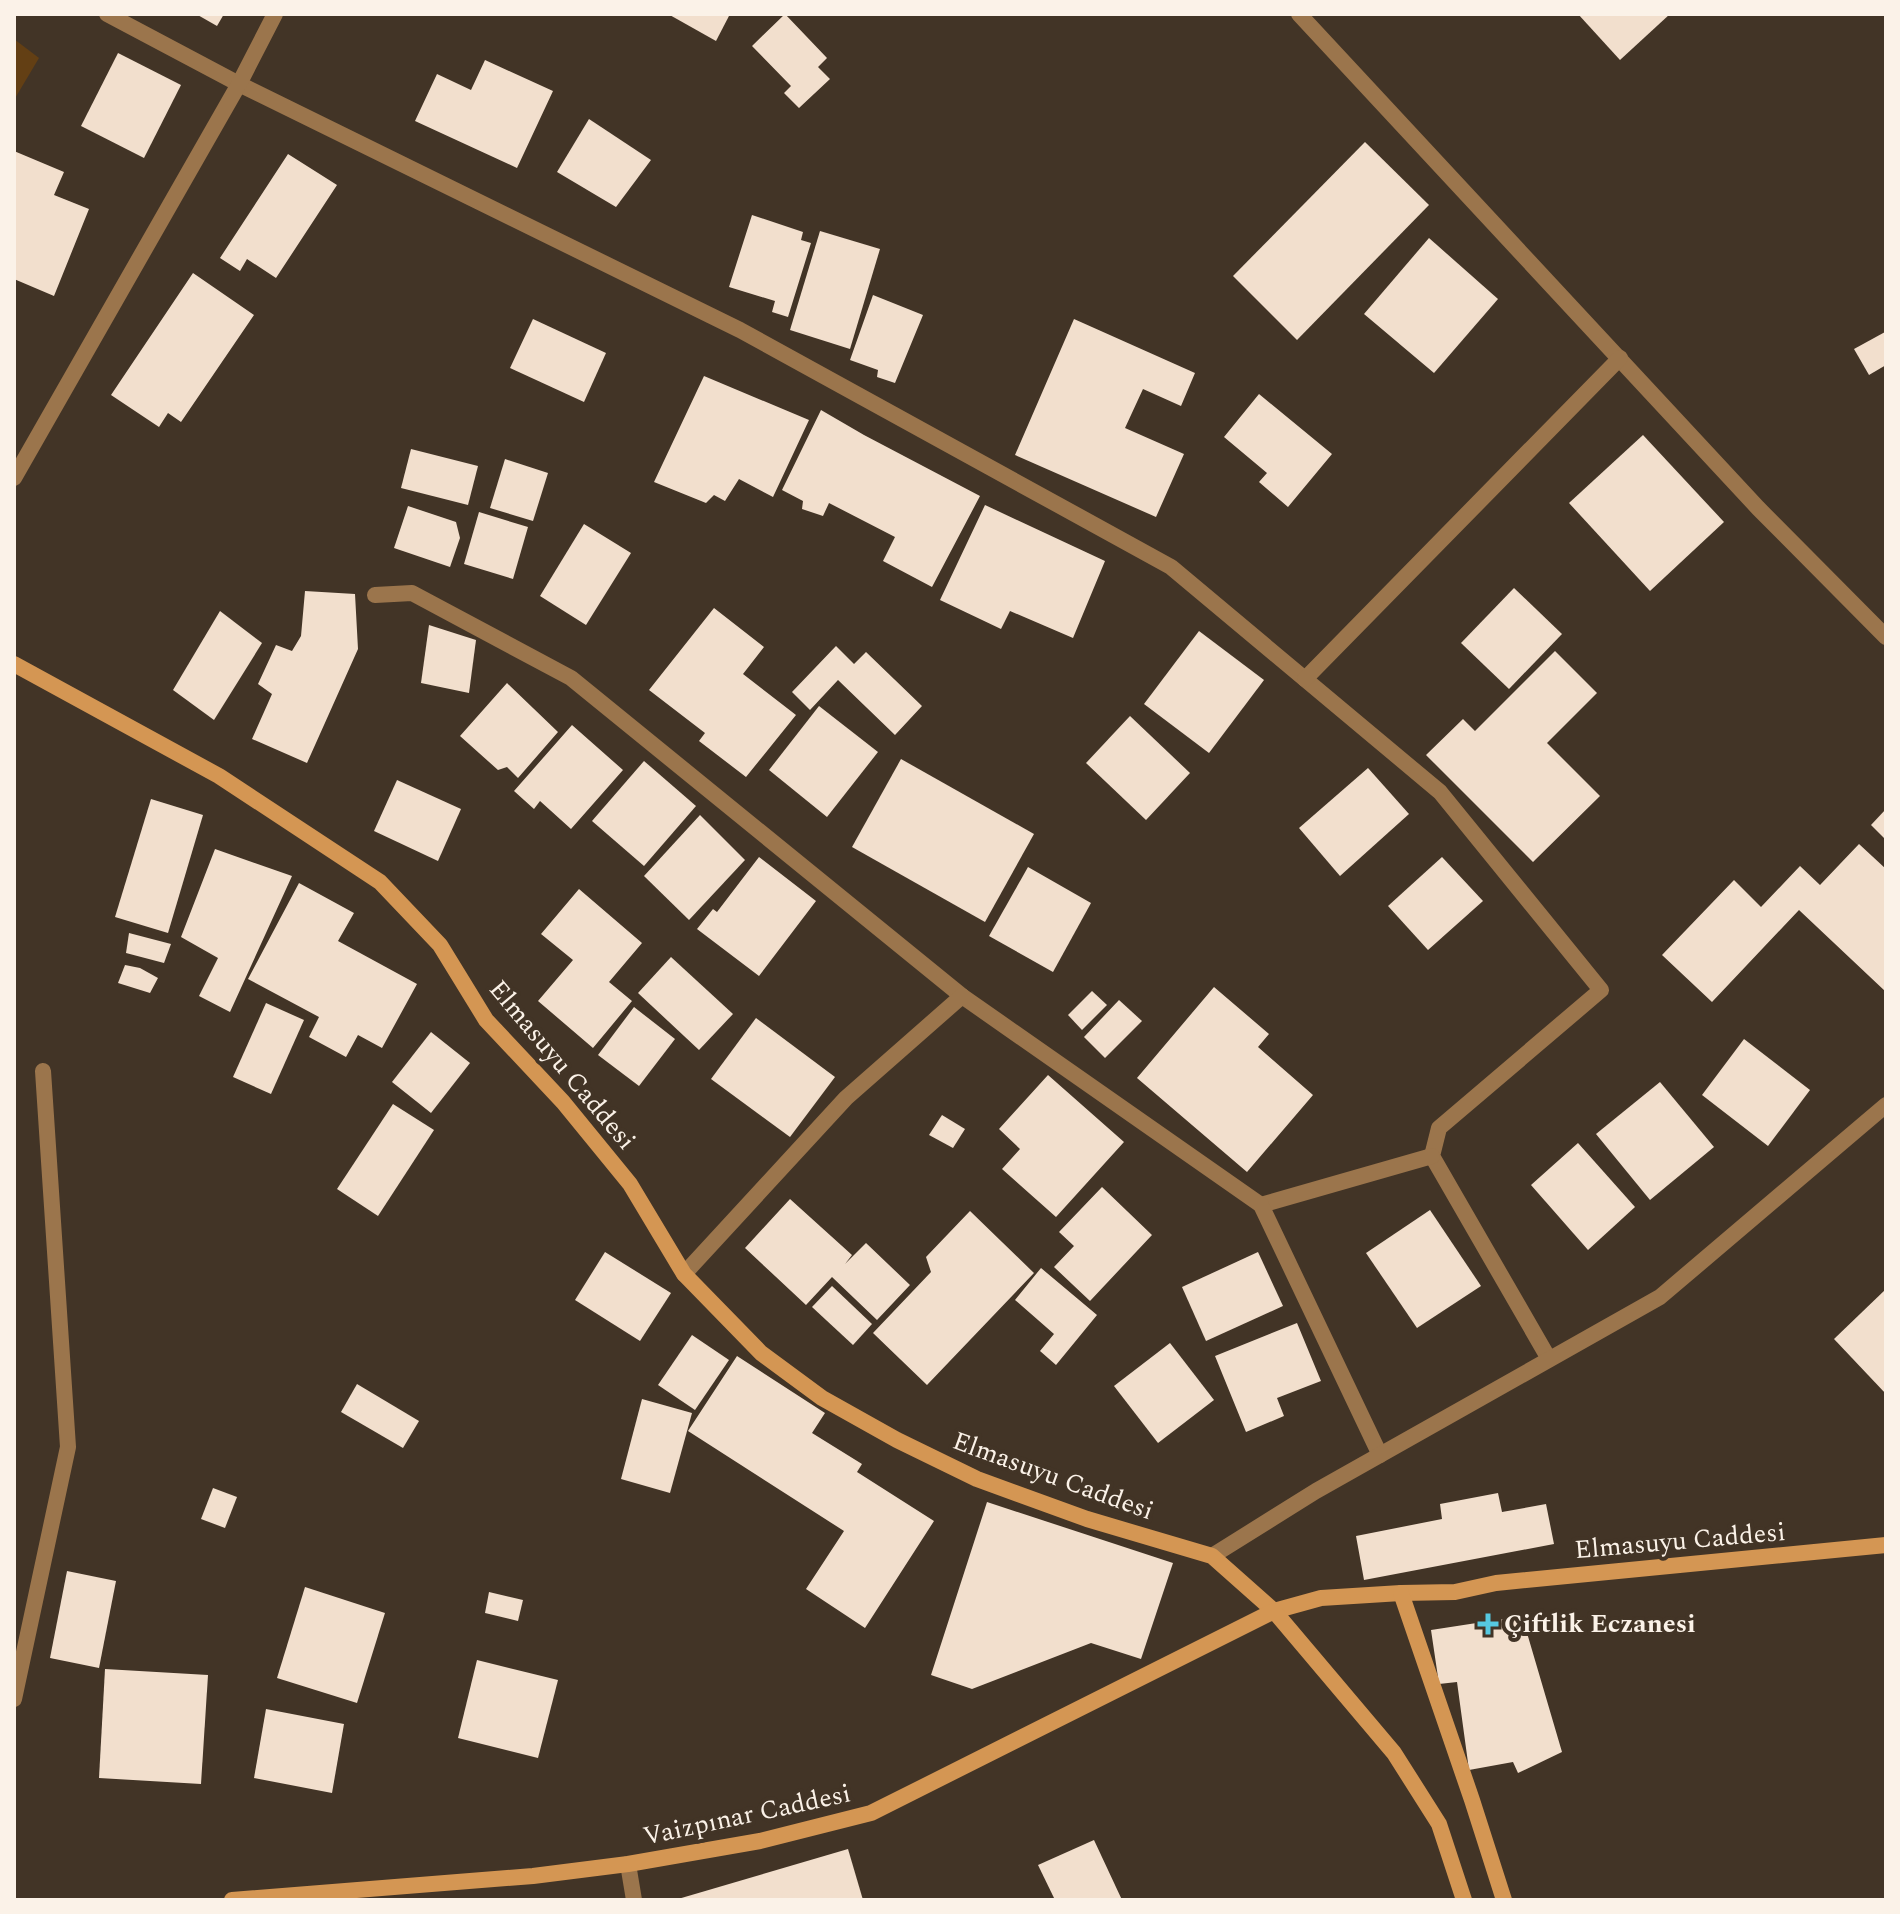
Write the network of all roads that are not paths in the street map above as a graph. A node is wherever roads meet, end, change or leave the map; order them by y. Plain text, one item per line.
1 (107, 14) edge
2 (275, 14) edge
3 (1299, 14) edge
4 (239, 84) junction
5 (1620, 358) junction
6 (14, 478) edge
7 (375, 595) dead end
8 (1886, 637) edge
9 (14, 664) edge
10 (1305, 679) junction
11 (962, 996) junction
12 (43, 1071) dead end
13 (1886, 1105) edge
14 (1432, 1156) junction
15 (1261, 1205) junction
16 (684, 1274) junction
17 (1549, 1359) junction
18 (1380, 1455) junction
19 (1886, 1545) edge
20 (1212, 1556) junction
21 (1401, 1593) junction
22 (1274, 1611) junction
23 (14, 1699) edge
24 (628, 1864) junction
25 (232, 1900) edge
26 (634, 1900) edge
27 (1464, 1900) edge
28 (1504, 1900) edge

1 - 4 street
2 - 4 street
3 - 5 street
4 - 6 street
4 - 10 street
5 - 8 street
5 - 10 street
7 - 11 street
9 - 16 street, Elmasuyu Caddesi
10 - 14 street
11 - 15 street
11 - 16 street
12 - 23 street
13 - 17 street
14 - 15 street
14 - 17 street
15 - 18 street
16 - 20 street, Elmasuyu Caddesi
17 - 18 street
18 - 20 street
19 - 21 street, Elmasuyu Caddesi
20 - 22 street, Elmasuyu Caddesi
21 - 22 street, Elmasuyu Caddesi
21 - 28 street
22 - 24 street, Vaizpınar Caddesi
22 - 27 street
24 - 25 street, Vaizpınar Caddesi
24 - 26 street

